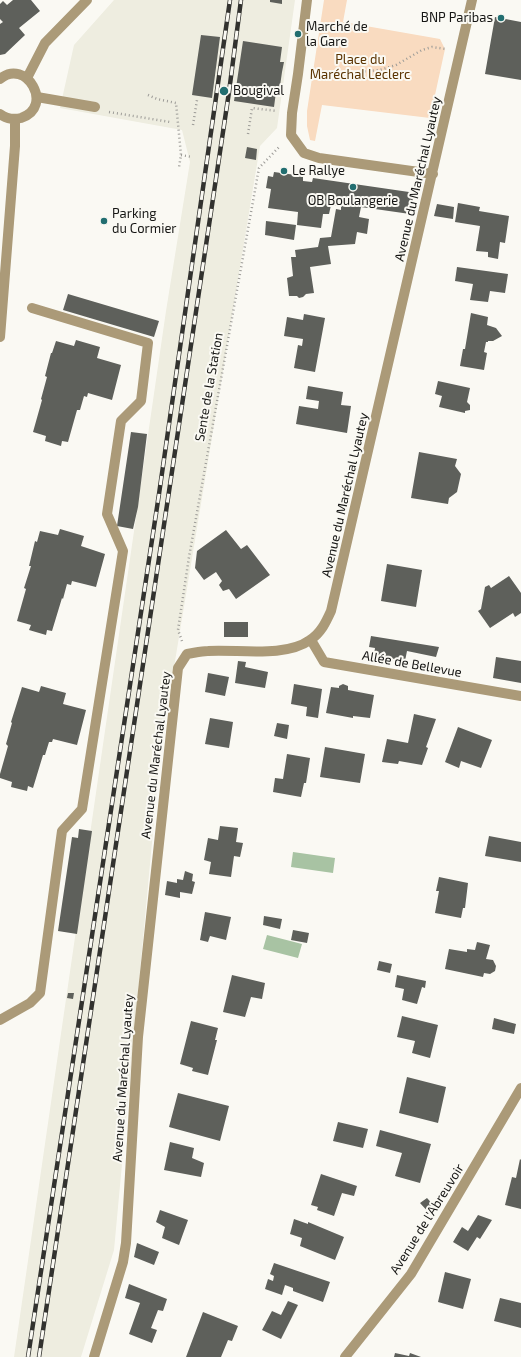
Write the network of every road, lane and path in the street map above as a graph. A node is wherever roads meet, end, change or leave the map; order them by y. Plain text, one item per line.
1 (87, 0) edge
2 (307, 0) edge
3 (472, 0) edge
4 (460, 52) junction
5 (298, 74) junction
6 (27, 78) junction
7 (0, 80) edge
8 (148, 95) dead end
9 (37, 97) junction
10 (197, 100) dead end
11 (95, 107) dead end
12 (106, 111) dead end
13 (292, 113) junction
14 (0, 114) edge
15 (15, 119) junction
16 (170, 122) dead end
17 (193, 125) dead end
18 (248, 134) dead end
19 (291, 135) junction
20 (182, 155) junction
21 (192, 157) dead end
22 (179, 167) dead end
23 (433, 174) junction
24 (32, 308) dead end
25 (0, 337) edge
26 (311, 640) junction
27 (187, 654) junction
28 (521, 696) edge
29 (0, 1020) edge
30 (521, 1088) edge
31 (94, 1357) edge
32 (345, 1357) edge

1 - 6 street
2 - 5 street
3 - 4 street, Avenue du Maréchal Lyautey
4 - 5 path
4 - 23 street, Avenue du Maréchal Lyautey
5 - 13 street
6 - 7 street
6 - 9 street
8 - 20 path
9 - 11 street
9 - 15 street
10 - 17 path
12 - 16 path
13 - 18 path
13 - 19 street
14 - 15 street
15 - 25 street
19 - 23 street
19 - 27 path, Sente de la Station
20 - 21 path
20 - 22 path
23 - 26 street, Avenue du Maréchal Lyautey
24 - 29 street
26 - 27 street, Avenue du Maréchal Lyautey
26 - 28 street, Allée de Bellevue
27 - 31 street, Avenue du Maréchal Lyautey
30 - 32 street, Avenue de l'Abreuvoir

